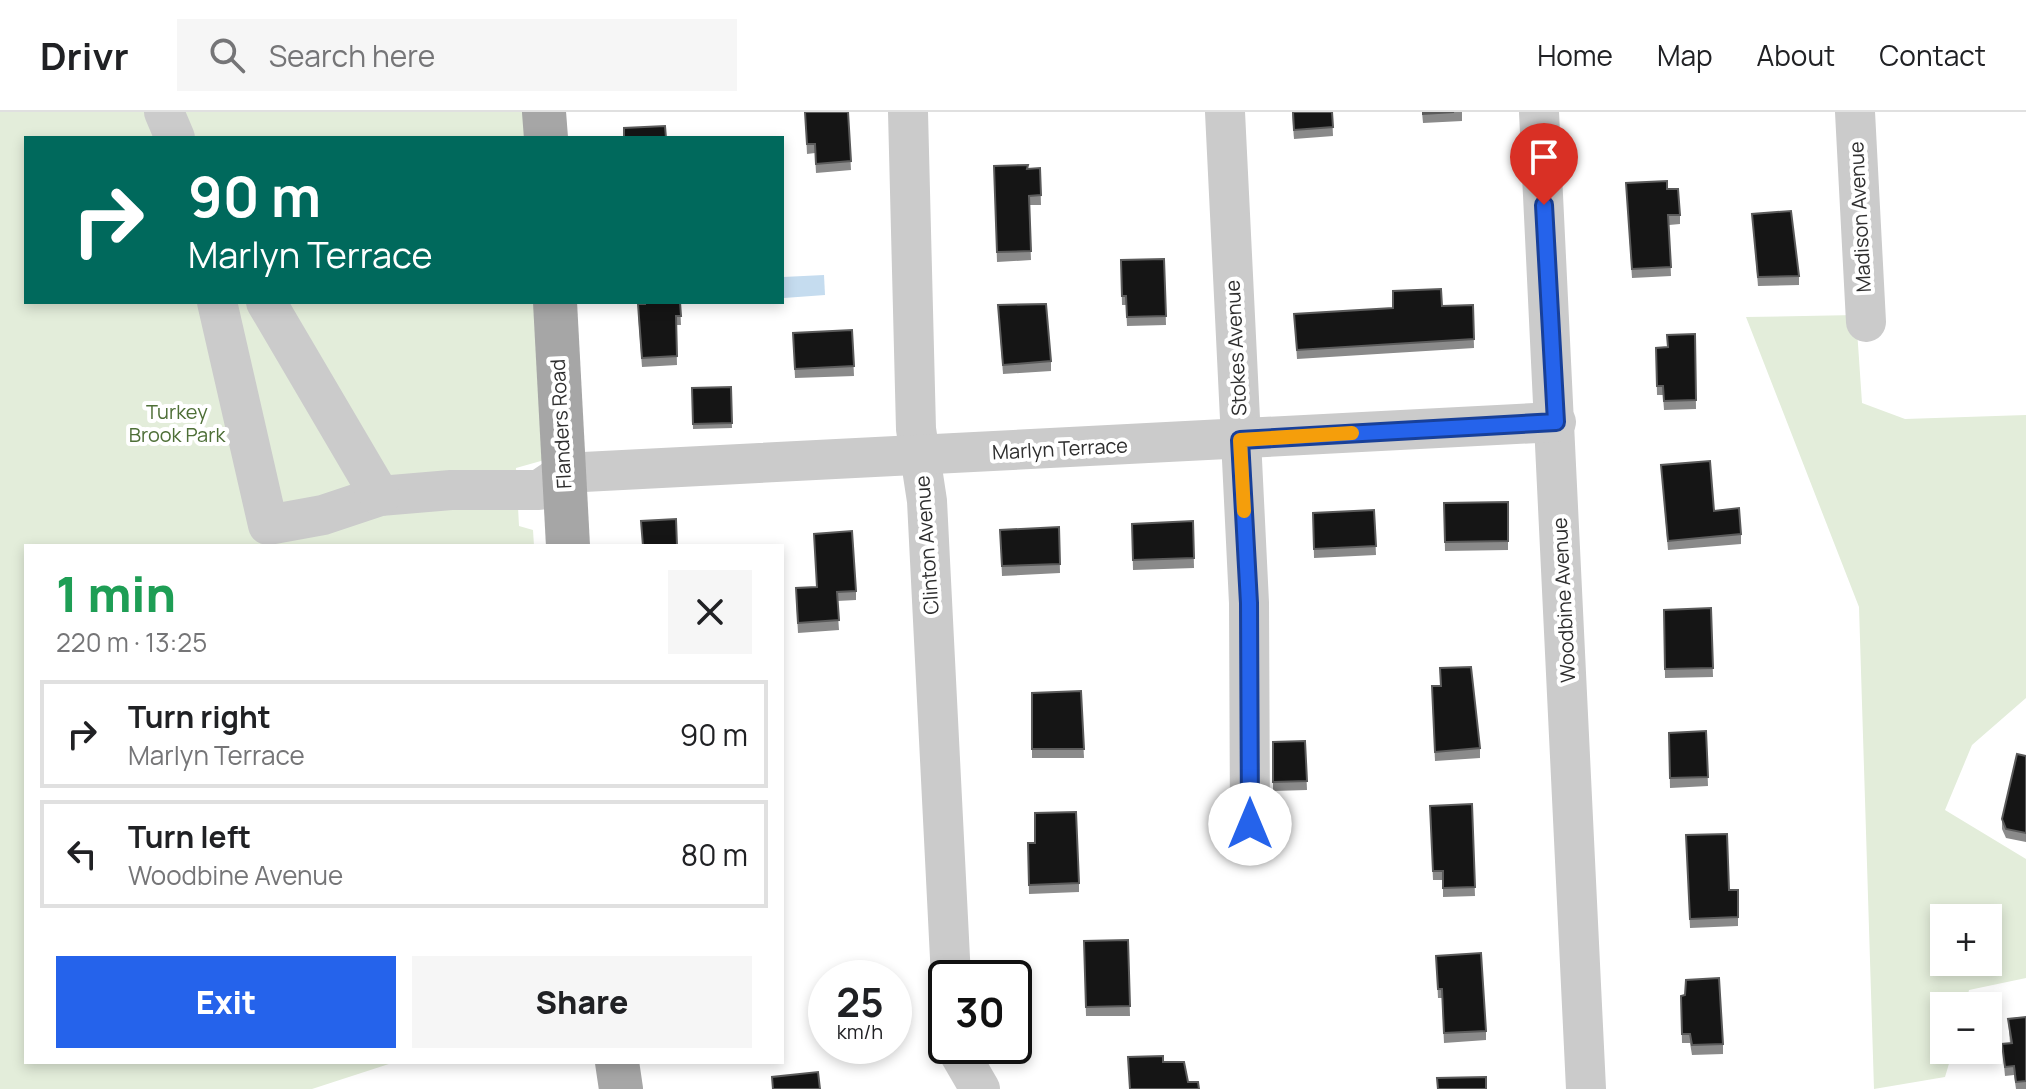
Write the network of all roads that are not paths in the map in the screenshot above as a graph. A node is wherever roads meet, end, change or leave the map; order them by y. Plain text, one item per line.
1 (164, 112) edge
2 (544, 112) edge
3 (908, 112) edge
4 (1225, 112) edge
5 (1539, 112) edge
6 (1855, 112) edge
7 (174, 136) edge
8 (546, 136) edge
9 (217, 304) edge
10 (267, 304) edge
11 (555, 304) edge
12 (1866, 322) dead end
13 (1556, 422) junction
14 (1240, 440) junction
15 (920, 457) junction
16 (564, 473) junction
17 (380, 496) junction
18 (568, 544) edge
19 (1250, 824) dead end
20 (950, 960) edge
21 (617, 1064) edge
22 (965, 1064) edge
23 (621, 1089) edge
24 (980, 1089) edge
25 (1586, 1089) edge

1 - 7 street
2 - 8 main road
3 - 15 street, Clinton Avenue
4 - 14 street, Stokes Avenue
5 - 13 street, Woodbine Avenue
6 - 12 street, Madison Avenue
9 - 17 street
10 - 17 street
11 - 16 main road, Flanders Road
13 - 14 street, Marlyn Terrace
13 - 25 street, Woodbine Avenue
14 - 15 street, Marlyn Terrace
14 - 19 street, Stokes Avenue
15 - 16 street, Marlyn Terrace
15 - 20 street, Clinton Avenue
16 - 17 street
16 - 18 main road, Flanders Road
21 - 23 main road
22 - 24 street

